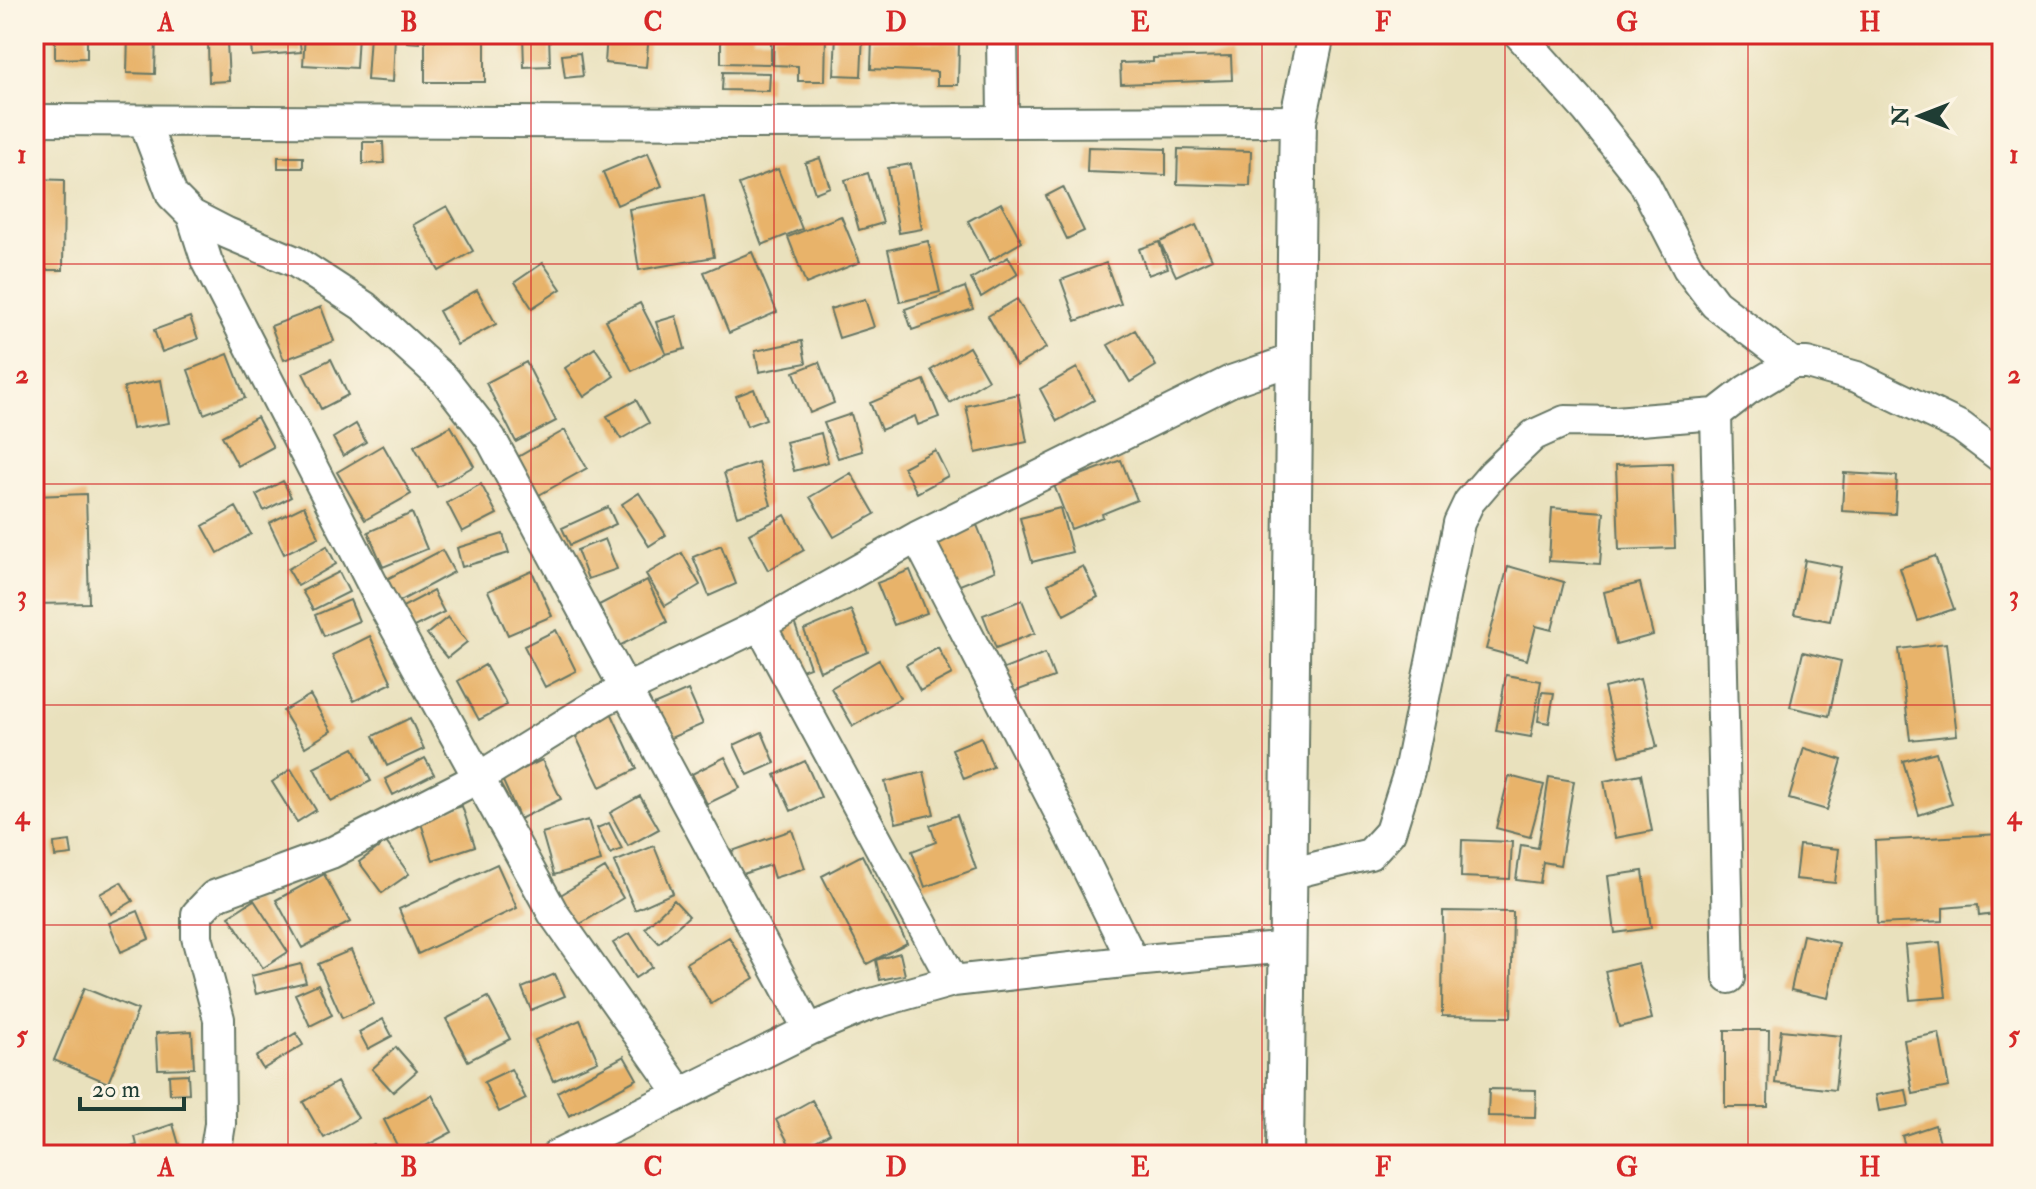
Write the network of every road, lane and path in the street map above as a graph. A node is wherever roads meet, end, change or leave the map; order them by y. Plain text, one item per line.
1 (1002, 34) edge
2 (1519, 34) edge
3 (1320, 36) edge
4 (34, 120) edge
5 (144, 121) junction
6 (1003, 121) junction
7 (1298, 121) junction
8 (192, 215) junction
9 (1295, 359) junction
10 (1792, 363) junction
11 (1716, 414) junction
12 (2002, 458) edge
13 (917, 537) junction
14 (760, 625) junction
15 (626, 688) junction
16 (478, 778) junction
17 (1289, 874) junction
18 (1289, 947) junction
19 (1133, 961) junction
20 (1729, 978) dead end
21 (953, 981) junction
22 (809, 1030) junction
23 (680, 1093) junction
24 (215, 1155) edge
25 (557, 1155) edge
26 (1285, 1155) edge

1 - 6 street
2 - 10 street
3 - 7 street
4 - 5 street
5 - 6 street
5 - 8 street
6 - 7 street
7 - 9 street
8 - 15 street
8 - 16 street
9 - 13 street
9 - 17 street
10 - 11 street
10 - 12 street
11 - 17 street
11 - 20 street
13 - 14 street
13 - 19 street
14 - 15 street
14 - 21 street
15 - 16 street
15 - 22 street
16 - 23 street
16 - 24 street
17 - 18 street
18 - 19 street
18 - 26 street
19 - 21 street
21 - 22 street
22 - 23 street
23 - 25 street

